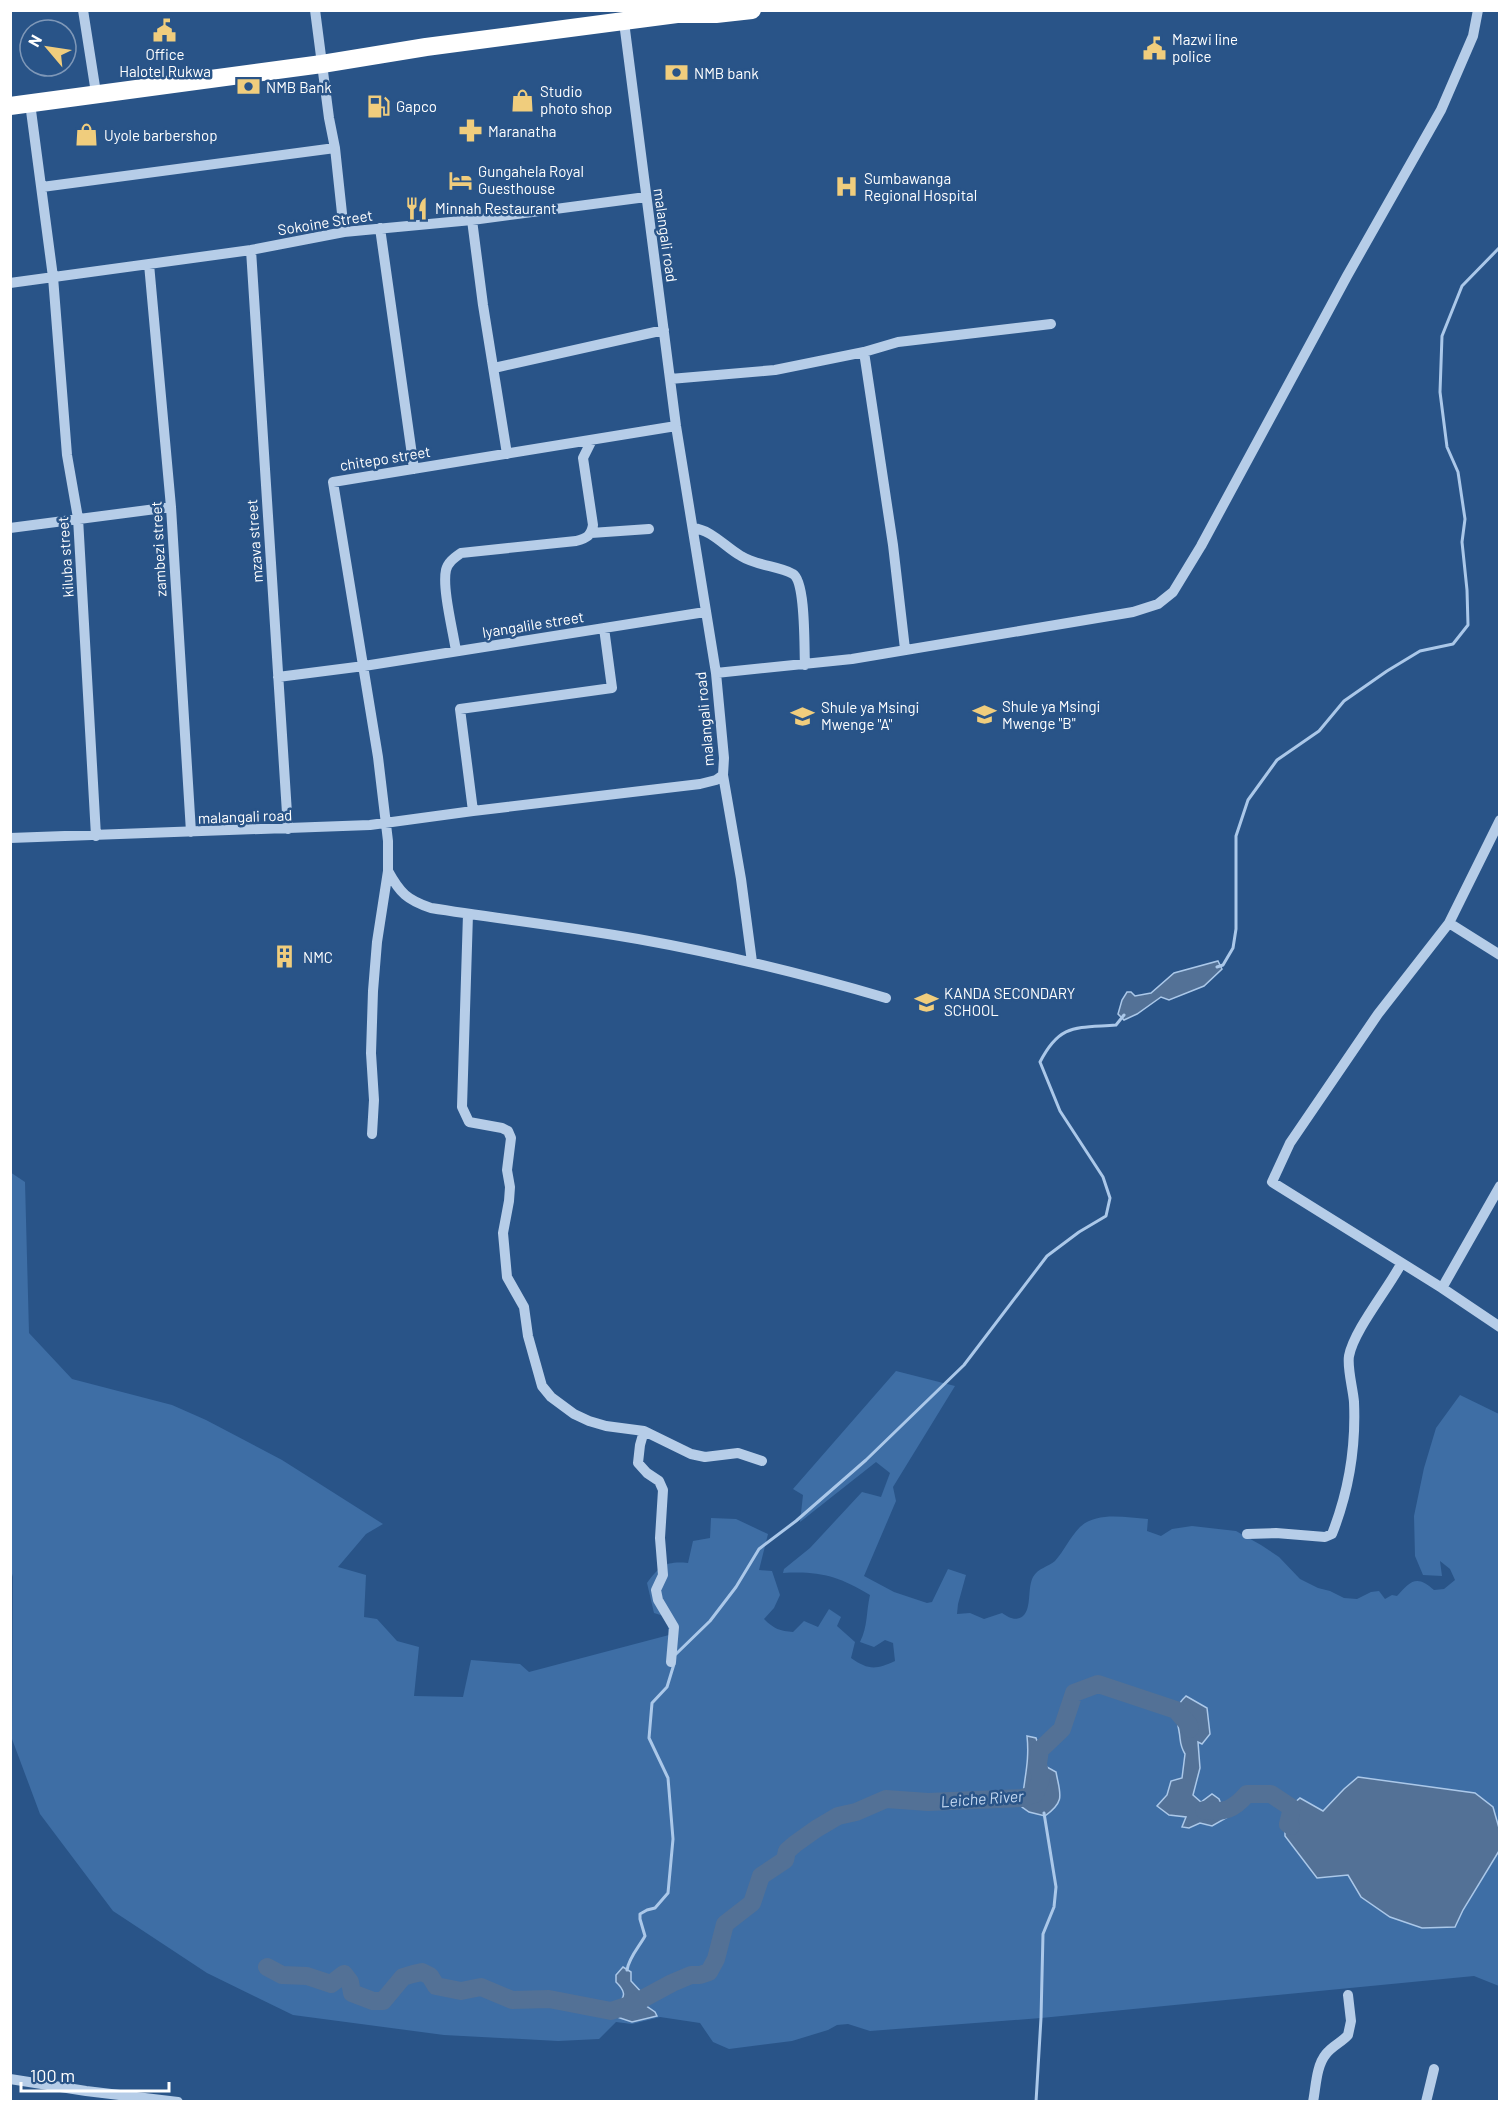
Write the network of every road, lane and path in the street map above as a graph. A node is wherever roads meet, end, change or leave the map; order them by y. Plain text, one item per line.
1 (83, 10) edge
2 (315, 10) edge
3 (752, 10) edge
4 (1478, 10) edge
5 (682, 12) edge
6 (732, 12) edge
7 (624, 22) junction
8 (322, 64) junction
9 (96, 93) junction
10 (30, 103) junction
11 (10, 106) edge
12 (335, 148) junction
13 (42, 187) junction
14 (646, 196) junction
15 (472, 220) junction
16 (380, 228) junction
17 (344, 232) junction
18 (251, 250) junction
19 (149, 264) junction
20 (53, 277) junction
21 (10, 282) edge
22 (1051, 324) dead end
23 (664, 330) junction
24 (864, 352) junction
25 (494, 368) junction
26 (670, 379) junction
27 (676, 426) junction
28 (592, 440) junction
29 (507, 454) junction
30 (414, 469) junction
31 (171, 507) junction
32 (78, 518) junction
33 (10, 528) edge
34 (693, 528) junction
35 (649, 529) dead end
36 (591, 533) junction
37 (705, 612) junction
38 (604, 628) junction
39 (905, 649) junction
40 (456, 651) junction
41 (805, 665) junction
42 (364, 666) junction
43 (716, 673) junction
44 (278, 677) junction
45 (723, 775) junction
46 (473, 811) junction
47 (1500, 820) edge
48 (387, 823) junction
49 (288, 829) junction
50 (191, 832) junction
51 (96, 836) junction
52 (10, 838) edge
53 (388, 871) junction
54 (468, 914) junction
55 (1449, 923) junction
56 (1500, 955) edge
57 (752, 962) junction
58 (886, 998) dead end
59 (372, 1134) dead end
60 (1500, 1186) edge
61 (1401, 1263) junction
62 (1442, 1288) junction
63 (1500, 1327) edge
64 (644, 1431) junction
65 (762, 1461) dead end
66 (1247, 1534) dead end
67 (672, 1662) dead end
68 (1348, 1995) dead end
69 (1434, 2069) dead end
70 (10, 2079) edge
71 (178, 2102) edge
72 (1313, 2102) edge
73 (1426, 2102) edge

1 - 9 street
2 - 8 street
3 - 6 highway
4 - 39 street
5 - 6 highway
5 - 7 highway
7 - 8 highway
7 - 14 street, malangali road
8 - 9 highway
8 - 12 street
9 - 10 highway
10 - 11 highway
10 - 13 street, kiluba street
12 - 13 street
12 - 17 street
13 - 20 street, kiluba street
14 - 15 street, Sokoine Street
14 - 23 street, malangali road
15 - 16 street, Sokoine Street
15 - 25 street
16 - 17 street, Sokoine Street
16 - 30 street
17 - 18 street, Sokoine Street
18 - 19 street, Sokoine Street
18 - 44 street, mzava street
19 - 20 street, Sokoine Street
19 - 31 street, zambezi street
20 - 21 street, Sokoine Street
20 - 32 street, kiluba street
22 - 24 street
23 - 25 street
23 - 26 street, malangali road
24 - 26 street
24 - 39 street
25 - 29 street
26 - 27 street, malangali road
27 - 28 street, chitepo street
27 - 34 street, malangali road
28 - 29 street, chitepo street
28 - 36 street
29 - 30 street, chitepo street
30 - 42 street, chitepo street
31 - 32 street
31 - 50 street, zambezi street
32 - 33 street
32 - 51 street, kiluba street
34 - 37 street, malangali road
34 - 41 street
35 - 36 street
36 - 40 street
37 - 38 street, lyangalile street
37 - 43 street, malangali road
38 - 40 street, lyangalile street
38 - 46 street
39 - 41 street
40 - 42 street, lyangalile street
41 - 43 street
42 - 44 street, lyangalile street
42 - 48 street, chitepo street
43 - 45 street, malangali road
44 - 49 street, mzava street
45 - 46 street, malangali road
45 - 57 street
46 - 48 street, malangali road
47 - 55 street
48 - 49 street, malangali road
48 - 53 street, chitepo street
49 - 50 street, malangali road
50 - 51 street, malangali road
51 - 52 street, malangali road
53 - 54 street
53 - 59 street, chitepo street
54 - 57 street
54 - 64 street
55 - 56 street
55 - 61 street
57 - 58 street
60 - 62 street
61 - 62 street
61 - 66 street
62 - 63 street
64 - 65 street
64 - 67 street
68 - 72 street
69 - 73 street
70 - 71 street

